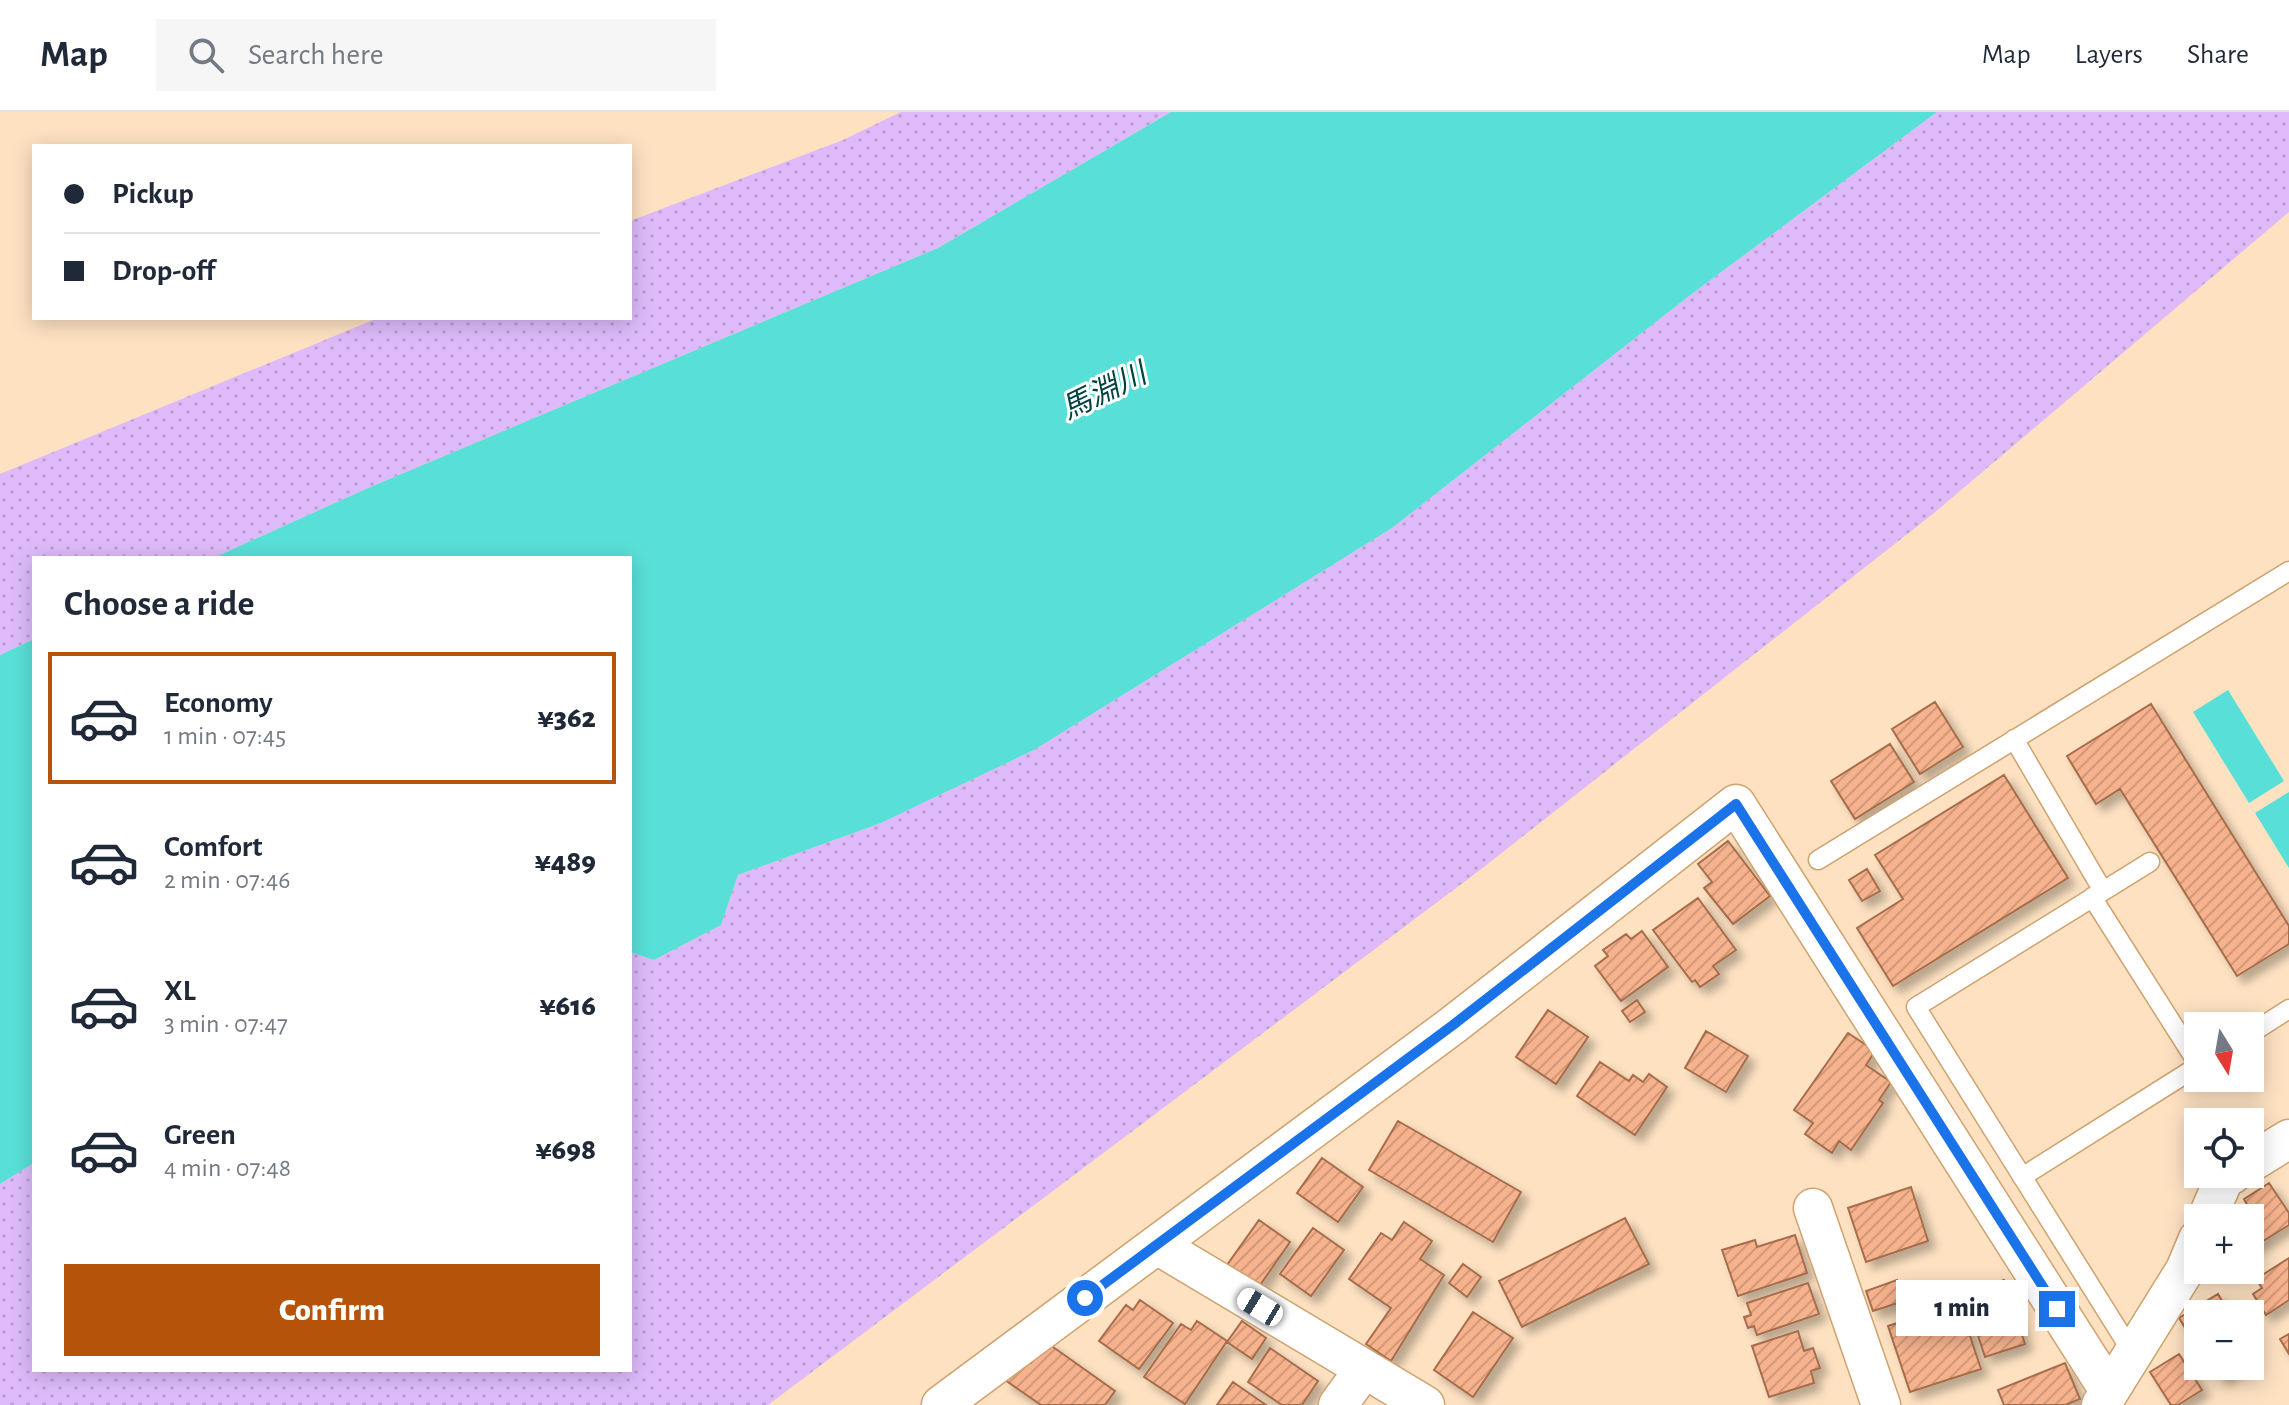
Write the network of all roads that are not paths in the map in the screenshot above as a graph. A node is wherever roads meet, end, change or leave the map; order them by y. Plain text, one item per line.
1 (2289, 571) edge
2 (2014, 739) junction
3 (1818, 860) dead end
4 (2150, 862) dead end
5 (2098, 894) junction
6 (2289, 1009) edge
7 (2264, 1025) edge
8 (2184, 1041) edge
9 (2184, 1074) edge
10 (2289, 1139) edge
11 (2264, 1154) edge
12 (2022, 1177) junction
13 (1813, 1208) dead end
14 (1157, 1245) junction
15 (2184, 1272) edge
16 (2132, 1352) junction
17 (1364, 1369) junction
18 (2105, 1397) edge
19 (941, 1405) edge
20 (1338, 1405) edge
21 (1425, 1405) edge
22 (1881, 1405) edge

1 - 2 lane
2 - 3 lane
2 - 5 lane
4 - 5 lane
5 - 8 lane
5 - 12 lane
6 - 7 lane
9 - 12 lane
10 - 11 street
12 - 16 lane
13 - 22 street
14 - 17 street
14 - 18 street
14 - 19 street
15 - 16 street
16 - 18 street
17 - 20 street
17 - 21 street

